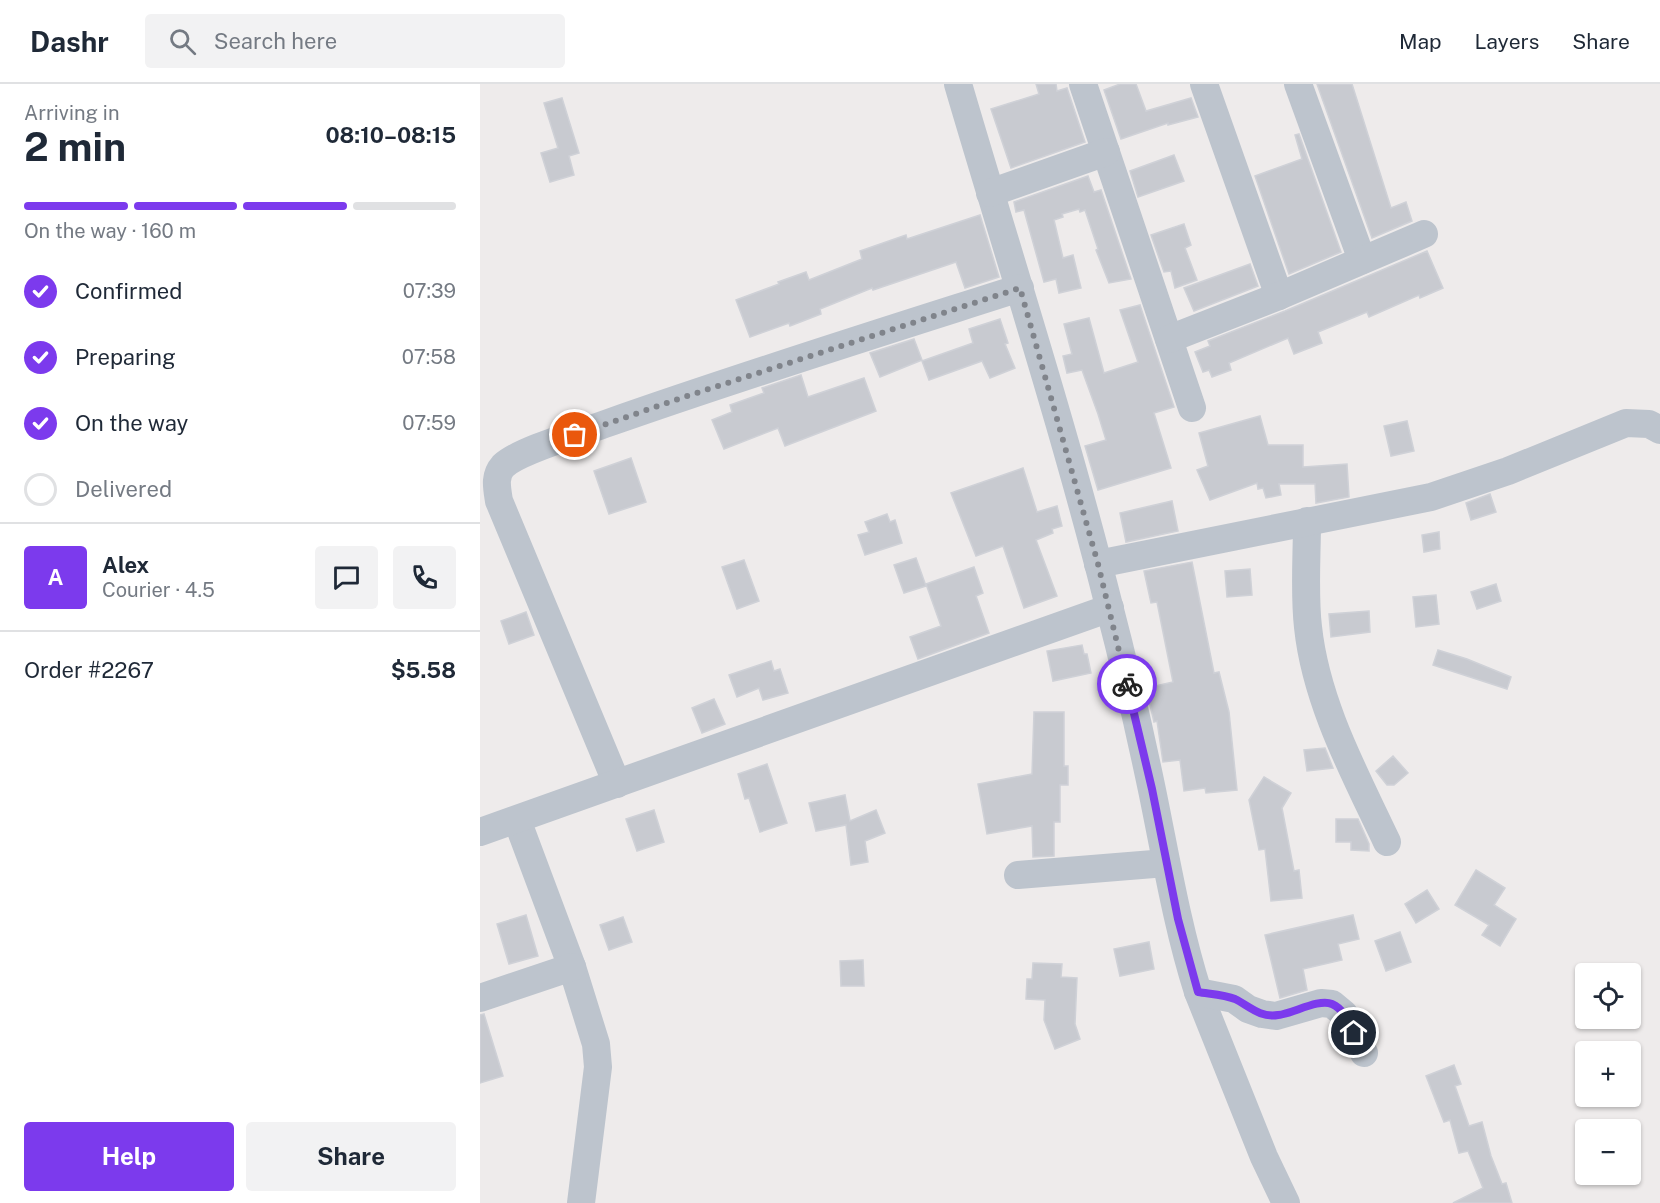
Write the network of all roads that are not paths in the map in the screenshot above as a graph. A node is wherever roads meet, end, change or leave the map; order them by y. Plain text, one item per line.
1 (958, 84) edge
2 (1083, 84) edge
3 (1204, 84) edge
4 (1298, 84) edge
5 (1106, 152) junction
6 (990, 193) junction
7 (1424, 234) dead end
8 (1362, 260) junction
9 (1020, 288) junction
10 (1279, 296) junction
11 (1170, 339) junction
12 (1192, 408) dead end
13 (1660, 430) edge
14 (1307, 521) junction
15 (1098, 564) junction
16 (1110, 608) junction
17 (617, 784) junction
18 (517, 820) junction
19 (480, 832) edge
20 (1387, 842) dead end
21 (1166, 863) junction
22 (1018, 875) dead end
23 (572, 967) junction
24 (1198, 992) junction
25 (480, 998) edge
26 (1364, 1053) dead end
27 (581, 1203) edge
28 (1286, 1203) edge

1 - 6 street
2 - 5 street
3 - 10 street
4 - 8 street
5 - 6 street
5 - 11 street
6 - 9 street
7 - 8 street
8 - 10 street
9 - 15 street
9 - 17 street
10 - 11 street
11 - 12 street
13 - 14 street
14 - 15 street
14 - 20 street
15 - 16 street
16 - 17 street
16 - 21 street
17 - 18 street
18 - 19 street
18 - 23 street
21 - 22 street
21 - 24 street
23 - 25 street
23 - 27 street
24 - 26 street
24 - 28 street

